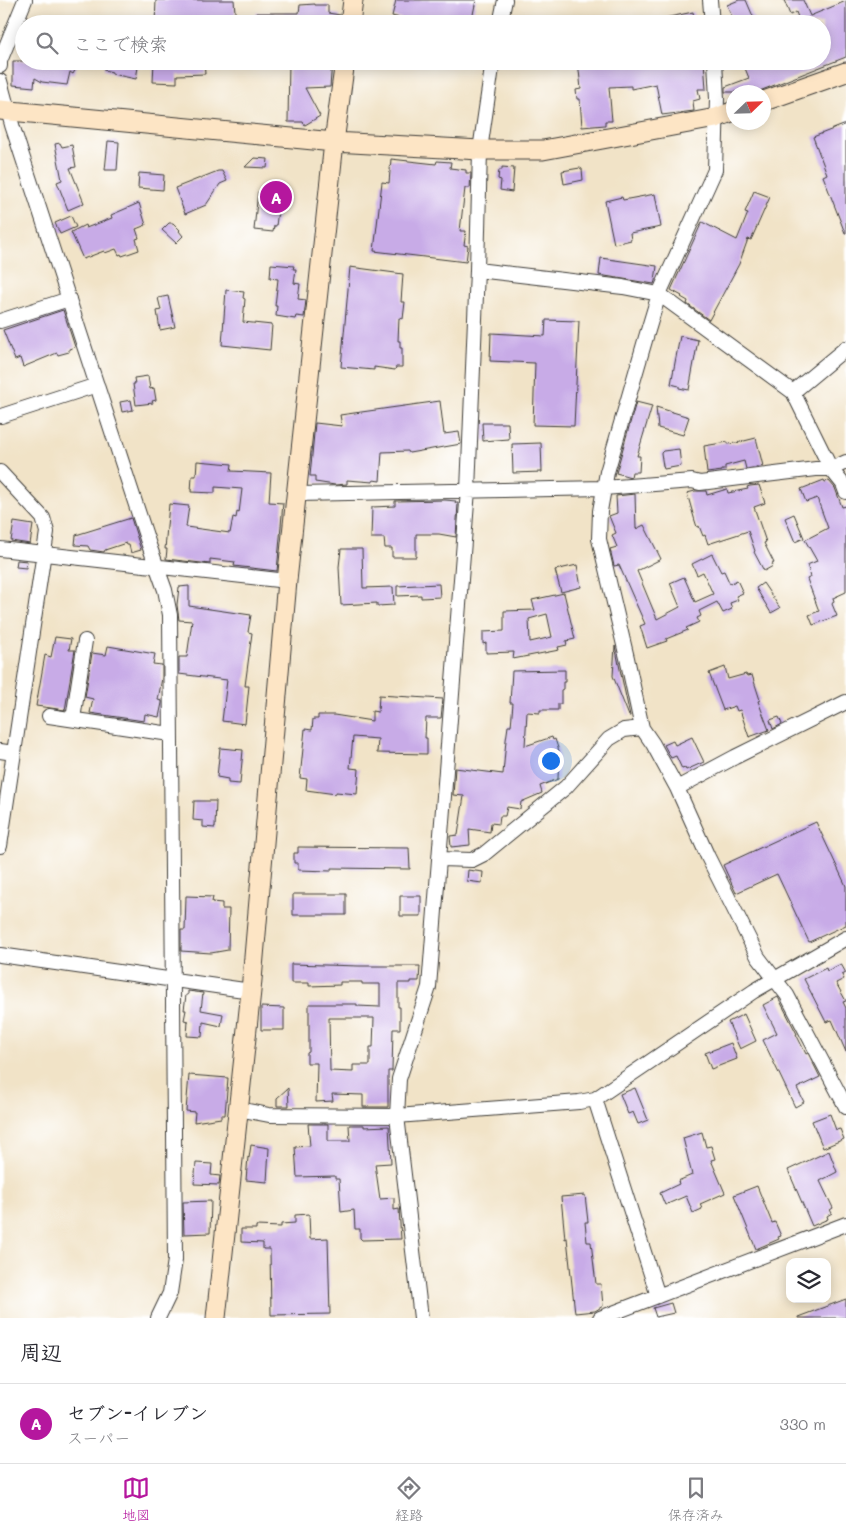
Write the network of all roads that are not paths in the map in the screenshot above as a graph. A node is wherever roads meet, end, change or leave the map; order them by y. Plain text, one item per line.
1 (25, 0) edge
2 (353, 0) edge
3 (505, 0) edge
4 (710, 0) edge
5 (19, 15) edge
6 (351, 15) edge
7 (502, 15) edge
8 (711, 15) edge
9 (15, 24) edge
10 (0, 66) edge
11 (344, 70) edge
12 (492, 70) edge
13 (715, 70) edge
14 (846, 72) edge
15 (0, 81) edge
16 (771, 99) edge
17 (4, 110) edge
18 (726, 114) edge
19 (716, 118) junction
20 (334, 142) junction
21 (480, 150) junction
22 (477, 270) junction
23 (659, 294) junction
24 (69, 299) junction
25 (0, 322) edge
26 (846, 348) edge
27 (97, 385) junction
28 (793, 392) junction
29 (1, 416) dead end
30 (846, 462) edge
31 (831, 469) junction
32 (0, 472) edge
33 (604, 488) junction
34 (468, 490) junction
35 (846, 492) edge
36 (297, 494) junction
37 (0, 549) edge
38 (44, 555) junction
39 (156, 567) junction
40 (287, 581) junction
41 (85, 641) dead end
42 (846, 702) edge
43 (49, 716) dead end
44 (73, 719) junction
45 (642, 728) junction
46 (170, 734) junction
47 (7, 752) edge
48 (677, 788) junction
49 (0, 846) edge
50 (440, 859) junction
51 (846, 938) edge
52 (0, 955) edge
53 (773, 979) junction
54 (172, 980) junction
55 (251, 991) junction
56 (595, 1099) junction
57 (846, 1107) edge
58 (238, 1109) junction
59 (397, 1116) junction
60 (846, 1224) edge
61 (658, 1296) junction
62 (158, 1318) edge
63 (216, 1318) edge
64 (421, 1318) edge
65 (600, 1318) edge

1 - 5 street
2 - 6 street
3 - 7 street
4 - 8 street
9 - 10 street
11 - 20 street
12 - 21 street
13 - 19 street
14 - 16 street
15 - 17 street
17 - 20 street
17 - 24 street
18 - 19 street
19 - 21 street
19 - 23 street
20 - 21 street
20 - 36 street
21 - 22 street
22 - 23 street
22 - 34 street
23 - 28 street
23 - 33 street
24 - 25 street
24 - 27 street
26 - 28 street
27 - 29 street
27 - 39 street
28 - 31 street
30 - 31 street
31 - 33 street
31 - 35 street
32 - 38 street
33 - 34 street
33 - 45 street
34 - 36 street
34 - 50 street
36 - 40 street
37 - 38 street
38 - 39 street
38 - 47 street
39 - 40 street
39 - 46 street
40 - 55 street
41 - 44 street
42 - 48 street
43 - 44 street
44 - 46 street
45 - 48 street
45 - 50 street
46 - 54 street
47 - 49 street
48 - 53 street
50 - 59 street
51 - 53 street
52 - 54 street
53 - 56 street
53 - 57 street
54 - 55 street
54 - 62 street
55 - 58 street
56 - 59 street
56 - 61 street
58 - 59 street
58 - 63 street
59 - 64 street
60 - 61 street
61 - 65 street

